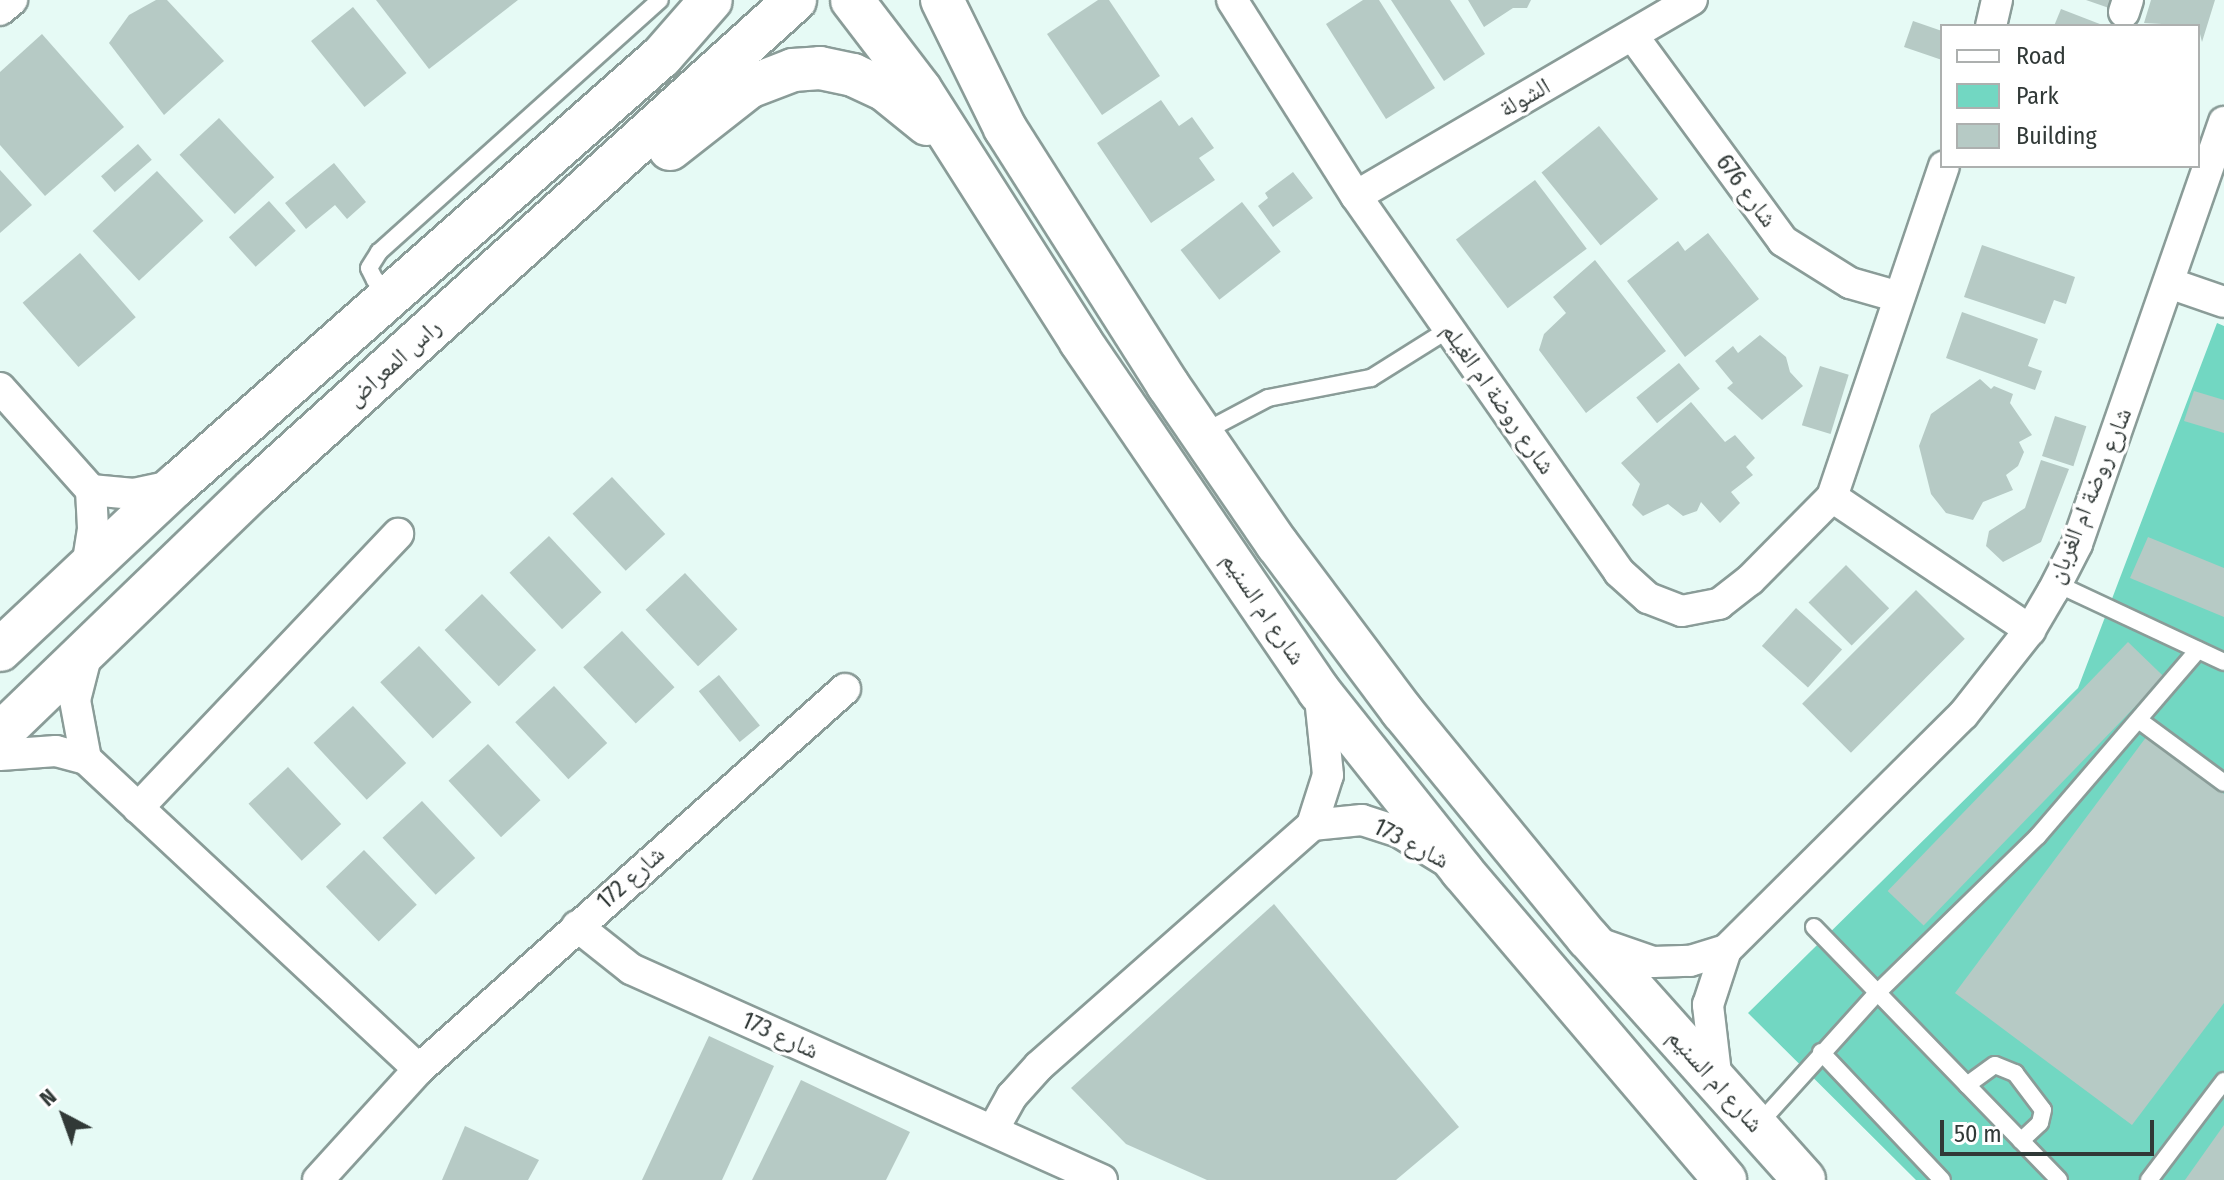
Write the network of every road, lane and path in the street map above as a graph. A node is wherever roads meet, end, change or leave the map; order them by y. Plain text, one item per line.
1 (12, 0) edge
2 (660, 0) edge
3 (711, 0) edge
4 (795, 0) edge
5 (852, 0) edge
6 (942, 0) edge
7 (1232, 0) edge
8 (1692, 0) edge
9 (1997, 0) edge
10 (0, 10) edge
11 (1991, 24) edge
12 (1633, 36) junction
13 (2224, 122) edge
14 (1943, 168) edge
15 (981, 182) junction
16 (1356, 196) junction
17 (2169, 283) junction
18 (394, 292) junction
19 (1899, 297) junction
20 (2224, 302) edge
21 (1449, 329) junction
22 (414, 346) junction
23 (0, 388) edge
24 (1200, 434) junction
25 (176, 485) junction
26 (91, 490) junction
27 (1832, 497) junction
28 (398, 534) dead end
29 (87, 568) junction
30 (2057, 584) junction
31 (2030, 630) junction
32 (92, 642) junction
33 (0, 650) edge
34 (2198, 650) junction
35 (2224, 662) edge
36 (845, 689) dead end
37 (1319, 691) junction
38 (2140, 721) junction
39 (0, 734) edge
40 (0, 755) edge
41 (86, 759) junction
42 (2224, 783) edge
43 (138, 808) junction
44 (1312, 825) junction
45 (1462, 871) junction
46 (577, 926) junction
47 (1814, 927) dead end
48 (1588, 938) junction
49 (1726, 950) junction
50 (1877, 993) junction
51 (1821, 1052) junction
52 (419, 1069) junction
53 (2224, 1081) edge
54 (1717, 1082) junction
55 (1967, 1085) junction
56 (1756, 1127) junction
57 (993, 1130) junction
58 (2021, 1141) junction
59 (318, 1180) edge
60 (1102, 1180) edge
61 (1725, 1180) edge
62 (1804, 1180) edge
63 (1942, 1180) edge
64 (2059, 1180) edge
65 (2149, 1180) edge

1 - 10 street
2 - 18 lane
3 - 18 main road
4 - 22 main road, راس المعراض
5 - 15 main road, شارع ام السنيم
6 - 24 main road, شارع ام السنيم
7 - 16 street, شارع روضة ام الغيلم
8 - 12 street, الشولة
9 - 11 street
12 - 16 street, الشولة
12 - 19 street, شارع 676
13 - 17 street, شارع روضة ام الغربان
14 - 19 street, شارع روضة ام الغيلم
15 - 22 main road
15 - 37 main road, شارع ام السنيم
16 - 21 street, شارع روضة ام الغيلم
17 - 20 street
17 - 30 street, شارع روضة ام الغربان
18 - 25 main road
19 - 27 street, شارع روضة ام الغيلم
21 - 24 lane
21 - 27 street, شارع روضة ام الغيلم
22 - 32 main road, راس المعراض
23 - 26 street
24 - 48 main road, شارع ام السنيم
25 - 26 street
25 - 29 main road
26 - 29 street
27 - 31 street
28 - 43 street
29 - 33 main road
30 - 31 street, شارع روضة ام الغربان
30 - 34 lane
31 - 49 street, شارع روضة ام الغربان
32 - 39 main road, راس المعراض
32 - 41 street
34 - 35 lane
34 - 38 lane
36 - 46 street, شارع 172
37 - 44 street
37 - 45 main road, شارع ام السنيم
38 - 42 lane
38 - 50 lane
40 - 41 street
41 - 43 street
43 - 52 street
44 - 45 street, شارع 173
44 - 57 street
45 - 61 main road, شارع ام السنيم
46 - 52 street, شارع 172
46 - 57 street, شارع 173
47 - 50 lane
48 - 49 street, شارع روضة ام الغربان
48 - 54 main road, شارع ام السنيم
49 - 54 street, شارع روضة ام الغربان
50 - 51 lane
50 - 55 lane
51 - 56 lane
51 - 63 lane
52 - 59 street, شارع 172
53 - 65 lane
54 - 56 main road, شارع ام السنيم
55 - 58 lane
55 - 58 lane
56 - 62 main road, شارع ام السنيم
57 - 60 street, شارع 173
58 - 64 lane

